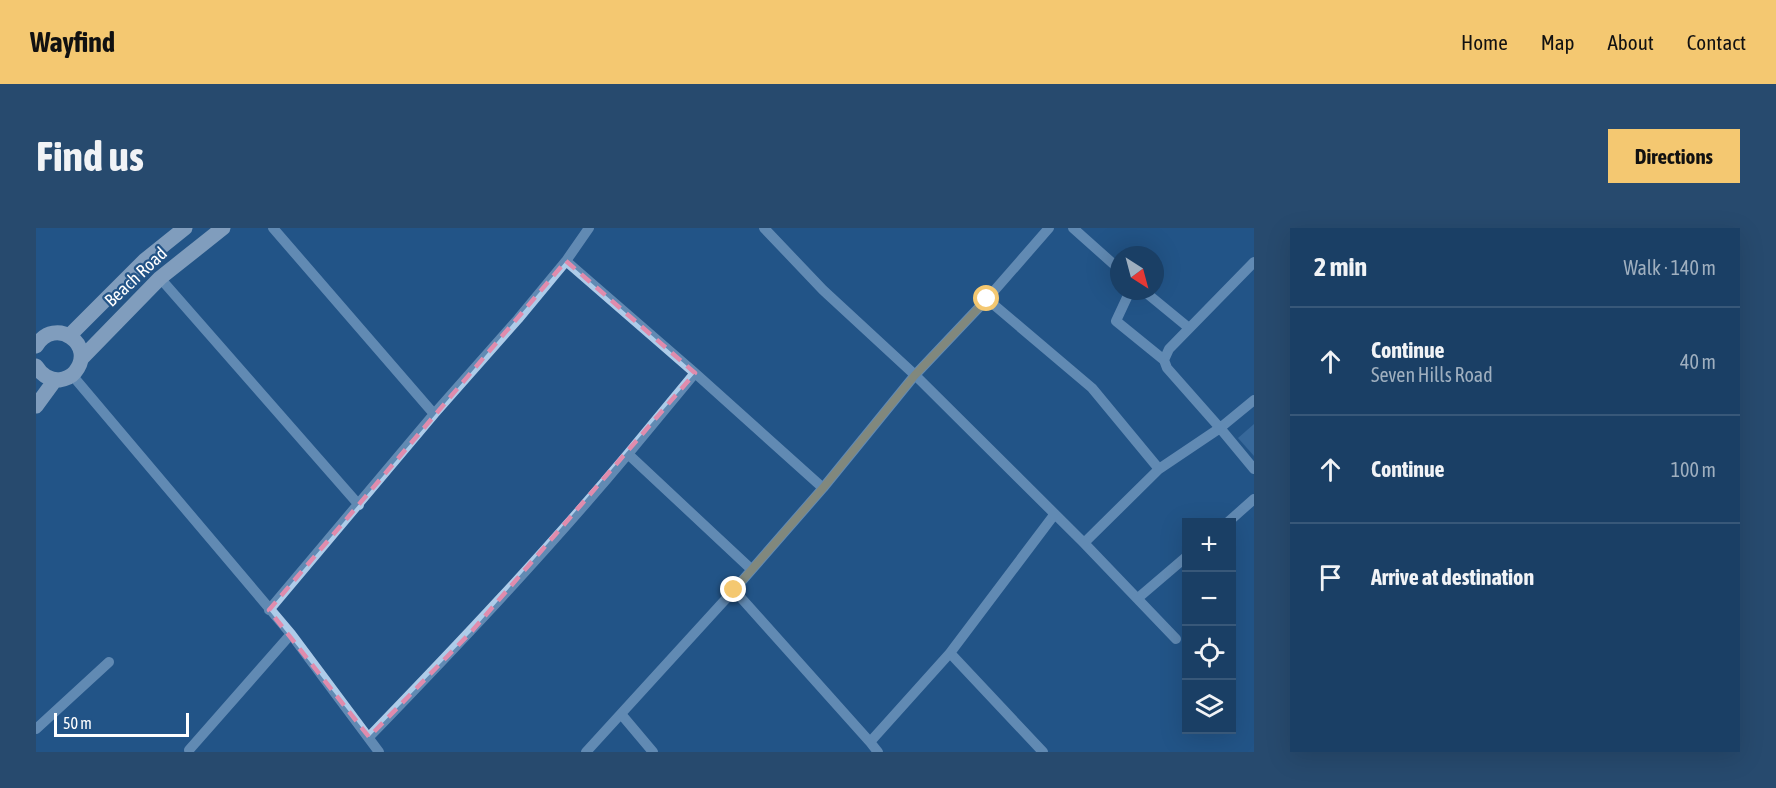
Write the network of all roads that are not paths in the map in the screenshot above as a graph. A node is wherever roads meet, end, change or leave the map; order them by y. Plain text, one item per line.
1 (185, 228) edge
2 (223, 228) edge
3 (273, 228) edge
4 (589, 228) edge
5 (764, 228) edge
6 (1049, 228) edge
7 (1073, 228) edge
8 (566, 261) junction
9 (1110, 261) edge
10 (1254, 262) edge
11 (160, 278) junction
12 (987, 299) junction
13 (1126, 300) edge
14 (1155, 300) edge
15 (1189, 328) junction
16 (39, 336) edge
17 (69, 336) junction
18 (81, 359) junction
19 (1164, 360) junction
20 (36, 366) edge
21 (695, 373) junction
22 (72, 375) junction
23 (915, 375) junction
24 (55, 380) junction
25 (1254, 400) edge
26 (36, 406) edge
27 (434, 414) junction
28 (1220, 428) junction
29 (628, 454) junction
30 (1159, 469) junction
31 (1254, 469) edge
32 (823, 488) junction
33 (1254, 500) edge
34 (359, 505) junction
35 (1054, 515) junction
36 (1232, 518) edge
37 (1084, 543) junction
38 (1182, 560) edge
39 (751, 569) junction
40 (734, 590) junction
41 (1138, 598) junction
42 (269, 610) junction
43 (291, 634) junction
44 (1176, 639) dead end
45 (950, 653) junction
46 (109, 662) dead end
47 (621, 714) junction
48 (39, 721) edge
49 (369, 737) junction
50 (870, 742) junction
51 (189, 750) dead end
52 (380, 752) edge
53 (586, 752) edge
54 (653, 752) edge
55 (878, 752) edge
56 (1043, 752) edge

1 - 17 main road, Beach Road
2 - 11 main road, Beach Road
3 - 27 street
4 - 8 street
5 - 23 street
6 - 12 street
7 - 9 street
8 - 21 street
8 - 27 street
10 - 15 street
11 - 18 main road, Beach Road
11 - 34 street
12 - 23 street
12 - 30 street
13 - 19 street
14 - 15 street
15 - 19 street
16 - 17 main road
17 - 18 main road
18 - 22 main road, Beach Road
19 - 28 street
20 - 24 main road
21 - 29 street
21 - 32 street
22 - 24 main road
22 - 42 street
23 - 32 street
23 - 35 street
24 - 26 main road
25 - 28 street
27 - 34 street
28 - 30 street
28 - 31 street
29 - 39 street
29 - 49 street
30 - 37 street
32 - 39 street
33 - 36 street
34 - 42 street
35 - 37 street
35 - 45 street
37 - 41 street
38 - 41 street
39 - 40 street
40 - 47 street
40 - 50 street
41 - 44 street
42 - 43 street
43 - 49 street
43 - 51 street
45 - 50 street
45 - 56 street
46 - 48 street
47 - 53 street
47 - 54 street
49 - 52 street
50 - 55 street

